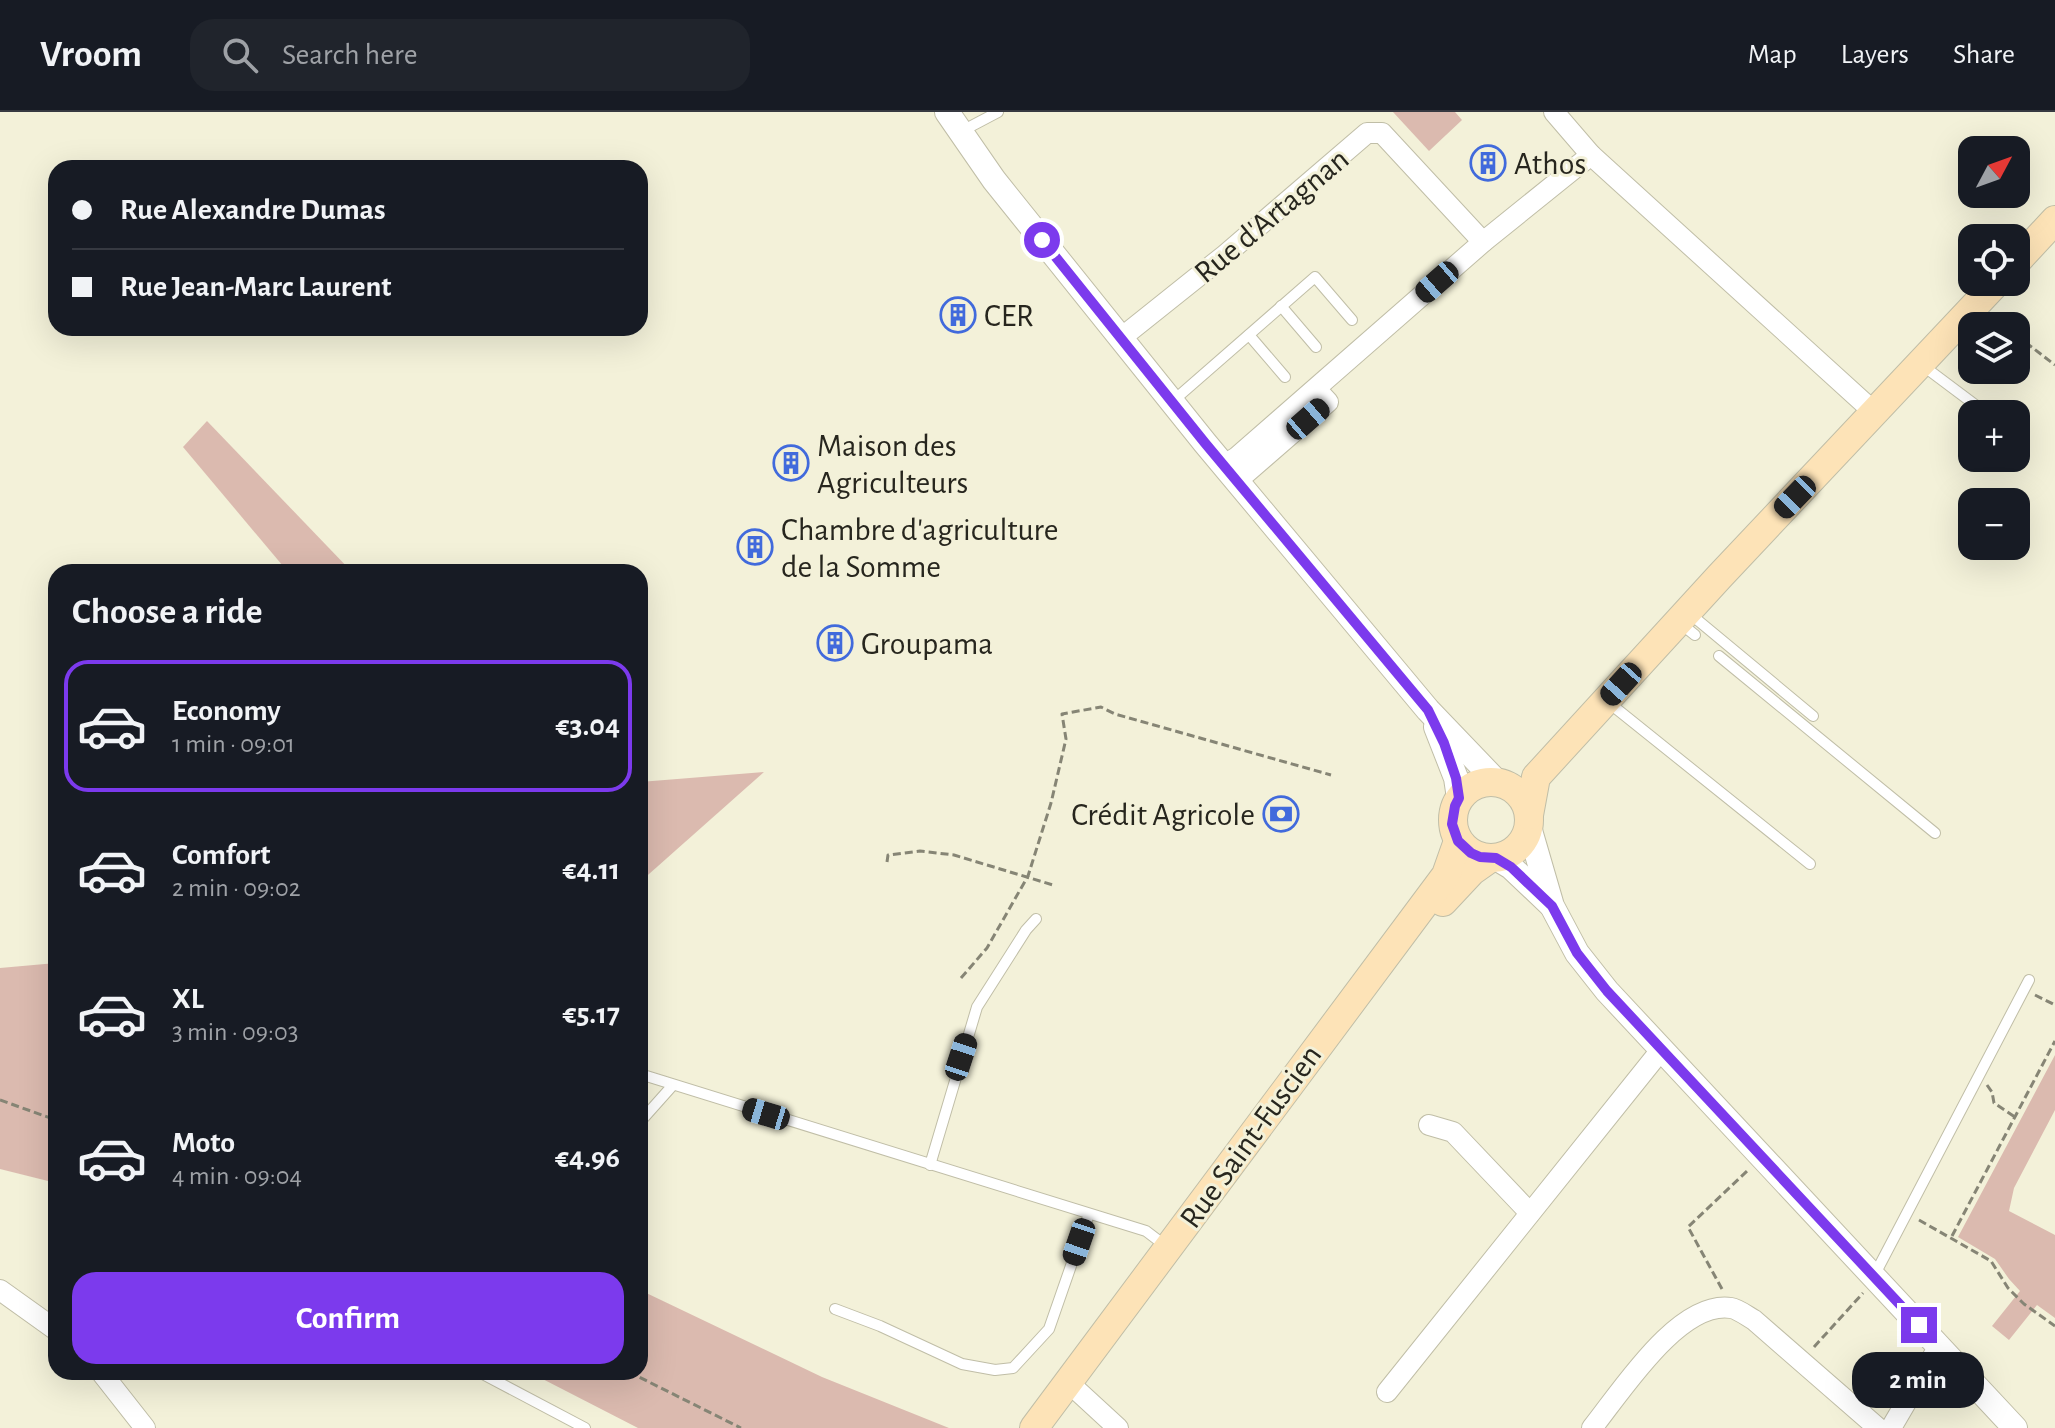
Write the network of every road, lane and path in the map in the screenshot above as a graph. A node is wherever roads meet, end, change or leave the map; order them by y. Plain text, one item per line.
1 (998, 112) edge
2 (1554, 112) edge
3 (954, 122) edge
4 (1591, 155) junction
5 (2055, 220) edge
6 (1483, 242) junction
7 (2030, 247) edge
8 (1984, 296) edge
9 (1281, 306) junction
10 (1352, 320) dead end
11 (1249, 335) junction
12 (1121, 338) junction
13 (2030, 346) edge
14 (1316, 347) dead end
15 (1921, 363) junction
16 (2055, 365) edge
17 (1285, 377) dead end
18 (1969, 400) edge
19 (1174, 403) junction
20 (1875, 413) junction
21 (1230, 473) junction
22 (1687, 623) junction
23 (1719, 656) dead end
24 (1606, 701) junction
25 (1428, 710) junction
26 (1813, 716) dead end
27 (1331, 775) dead end
28 (1536, 777) junction
29 (1502, 783) junction
30 (1459, 798) junction
31 (1529, 821) junction
32 (1935, 833) dead end
33 (1458, 841) junction
34 (1492, 858) junction
35 (887, 862) dead end
36 (1810, 864) dead end
37 (1028, 876) junction
38 (1053, 885) dead end
39 (1552, 906) junction
40 (1036, 919) dead end
41 (961, 978) dead end
42 (2027, 985) joint
43 (2055, 1005) edge
44 (2055, 1041) edge
45 (1661, 1050) junction
46 (648, 1079) edge
47 (1977, 1080) junction
48 (673, 1085) junction
49 (0, 1100) edge
50 (648, 1113) edge
51 (48, 1117) edge
52 (2015, 1117) junction
53 (1429, 1125) dead end
54 (1761, 1157) junction
55 (930, 1165) junction
56 (1530, 1213) junction
57 (1907, 1213) junction
58 (1089, 1214) junction
59 (1952, 1236) junction
60 (1173, 1252) junction
61 (1874, 1277) junction
62 (0, 1290) edge
63 (1732, 1308) junction
64 (835, 1309) dead end
65 (48, 1324) edge
66 (2055, 1326) edge
67 (1939, 1346) junction
68 (1800, 1362) junction
69 (110, 1380) edge
70 (494, 1380) edge
71 (645, 1380) edge
72 (1074, 1387) junction
73 (1387, 1392) dead end
74 (145, 1428) edge
75 (585, 1428) edge
76 (741, 1428) edge
77 (1034, 1428) edge
78 (1049, 1428) edge
79 (1118, 1428) edge
80 (1592, 1428) edge
81 (1878, 1428) edge
82 (1891, 1428) edge
83 (2015, 1428) edge

1 - 3 lane
2 - 4 street
3 - 12 street
4 - 6 street
4 - 20 street
5 - 7 main road
6 - 12 street, Rue d'Artagnan
6 - 21 street
8 - 15 main road
9 - 10 lane
9 - 11 lane
9 - 14 lane
11 - 17 lane
11 - 19 lane
12 - 19 street
13 - 16 path
15 - 18 lane
15 - 20 main road
19 - 21 street
20 - 22 main road
21 - 25 street
22 - 24 main road
22 - 26 lane
23 - 32 lane
24 - 28 main road
24 - 36 lane
25 - 29 street
25 - 30 street
27 - 37 path
28 - 29 main road
28 - 31 main road
29 - 30 main road
29 - 31 main road
30 - 33 main road
31 - 34 main road
31 - 39 street
33 - 34 main road
33 - 60 main road, Rue Saint-Fuscien
34 - 39 street
34 - 60 main road, Rue Saint-Fuscien
35 - 37 path
37 - 38 path
37 - 41 path
39 - 45 street
40 - 55 lane
42 - 43 path
42 - 47 lane
44 - 52 path
45 - 54 street
45 - 56 street
46 - 48 lane
47 - 52 path
47 - 57 lane
48 - 50 lane
48 - 55 lane
49 - 51 path
52 - 59 path
53 - 56 street
54 - 61 street
54 - 63 path
55 - 58 lane
56 - 73 street
57 - 59 path
57 - 61 lane
58 - 60 lane
58 - 64 lane
59 - 66 path
60 - 72 main road, Rue Saint-Fuscien
61 - 67 street
61 - 68 path
62 - 65 street
63 - 68 street
63 - 80 street
67 - 82 street
67 - 83 street
68 - 81 street
69 - 74 street
70 - 75 lane
71 - 76 path
72 - 77 main road, Rue Saint-Fuscien
72 - 78 main road, Rue Saint-Fuscien
72 - 79 street

